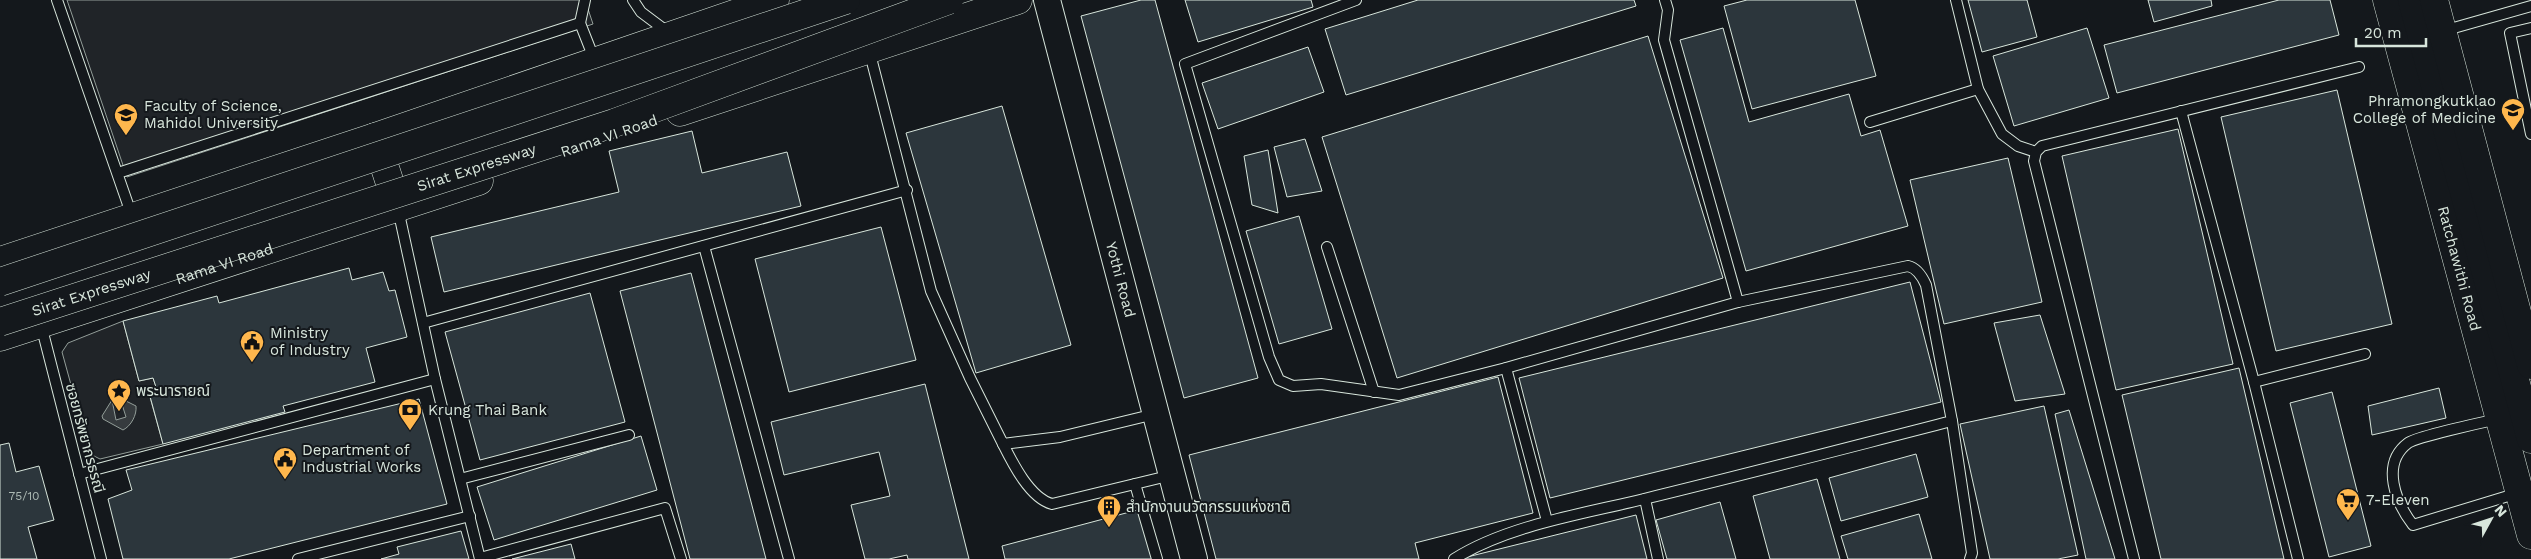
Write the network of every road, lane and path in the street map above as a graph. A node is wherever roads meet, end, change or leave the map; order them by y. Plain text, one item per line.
1 (57, 0) edge
2 (585, 0) edge
3 (634, 0) edge
4 (775, 0) edge
5 (846, 0) edge
6 (949, 0) edge
7 (1018, 0) edge
8 (1047, 0) edge
9 (1356, 0) edge
10 (1665, 0) edge
11 (1956, 0) edge
12 (2387, 0) edge
13 (2412, 0) edge
14 (2434, 0) edge
15 (2531, 6) edge
16 (580, 23) junction
17 (2531, 28) edge
18 (2442, 31) junction
19 (672, 35) junction
20 (869, 49) junction
21 (595, 62) junction
22 (2359, 67) dead end
23 (1978, 89) junction
24 (2181, 112) junction
25 (1870, 122) dead end
26 (2531, 134) edge
27 (376, 137) junction
28 (2036, 152) junction
29 (118, 173) junction
30 (907, 190) junction
31 (398, 208) junction
32 (132, 217) junction
33 (704, 246) junction
34 (1327, 247) dead end
35 (0, 261) edge
36 (0, 282) edge
37 (1738, 302) junction
38 (0, 322) edge
39 (423, 323) junction
40 (41, 324) junction
41 (0, 337) edge
42 (2364, 354) dead end
43 (2531, 365) edge
44 (1506, 368) junction
45 (435, 379) junction
46 (2254, 382) junction
47 (1374, 392) junction
48 (1156, 414) junction
49 (2499, 418) junction
50 (1952, 421) junction
51 (629, 435) dead end
52 (2531, 440) edge
53 (1003, 444) junction
54 (79, 474) junction
55 (1172, 475) junction
56 (460, 479) junction
57 (1135, 484) junction
58 (2519, 493) junction
59 (1644, 499) junction
60 (470, 516) junction
61 (1547, 521) junction
62 (2531, 535) edge
63 (480, 558) edge
64 (102, 559) edge
65 (298, 559) edge
66 (680, 559) edge
67 (789, 559) edge
68 (1157, 559) edge
69 (1194, 559) edge
70 (1454, 559) edge
71 (1658, 559) edge
72 (1970, 559) edge
73 (2134, 559) edge
74 (2298, 559) edge

1 - 29 lane
2 - 16 lane
3 - 19 lane
4 - 19 main road
5 - 36 main road, bridge
6 - 38 main road, Sirat Expressway, bridge
7 - 20 main road, Rama VI Road
8 - 48 street, Yothi Road
9 - 47 lane
10 - 37 lane
11 - 23 lane
12 - 49 main road, Ratchawithi Road
13 - 52 main road
14 - 18 main road
15 - 18 lane
16 - 21 lane
16 - 29 lane
17 - 26 lane
18 - 43 main road
19 - 21 main road
20 - 30 lane
20 - 31 main road, Rama VI Road
21 - 27 main road
22 - 24 lane
23 - 25 lane
23 - 28 lane
24 - 28 lane
24 - 46 lane
27 - 31 main road
27 - 32 main road
28 - 73 lane
29 - 32 lane
30 - 33 lane
30 - 53 lane
31 - 39 lane
31 - 40 main road, Rama VI Road
32 - 35 main road
33 - 39 lane
33 - 67 lane
34 - 47 lane
37 - 44 lane
37 - 50 lane
39 - 45 lane
40 - 41 main road, Rama VI Road
40 - 54 lane, ซอยทรัพยากรธรณี
42 - 46 lane
44 - 47 lane
44 - 61 lane
45 - 54 lane
45 - 56 lane
46 - 74 lane
48 - 53 lane
48 - 55 street, Yothi Road
49 - 58 main road, Ratchawithi Road
49 - 58 lane
50 - 59 lane
50 - 72 lane
51 - 56 lane
53 - 57 lane
54 - 64 lane, ซอยทรัพยากรธรณี
55 - 57 lane
55 - 69 street, Yothi Road
56 - 60 lane
57 - 68 lane
58 - 62 main road, Ratchawithi Road
59 - 61 lane
59 - 71 lane
60 - 63 lane
60 - 65 lane
61 - 70 lane
63 - 66 lane

